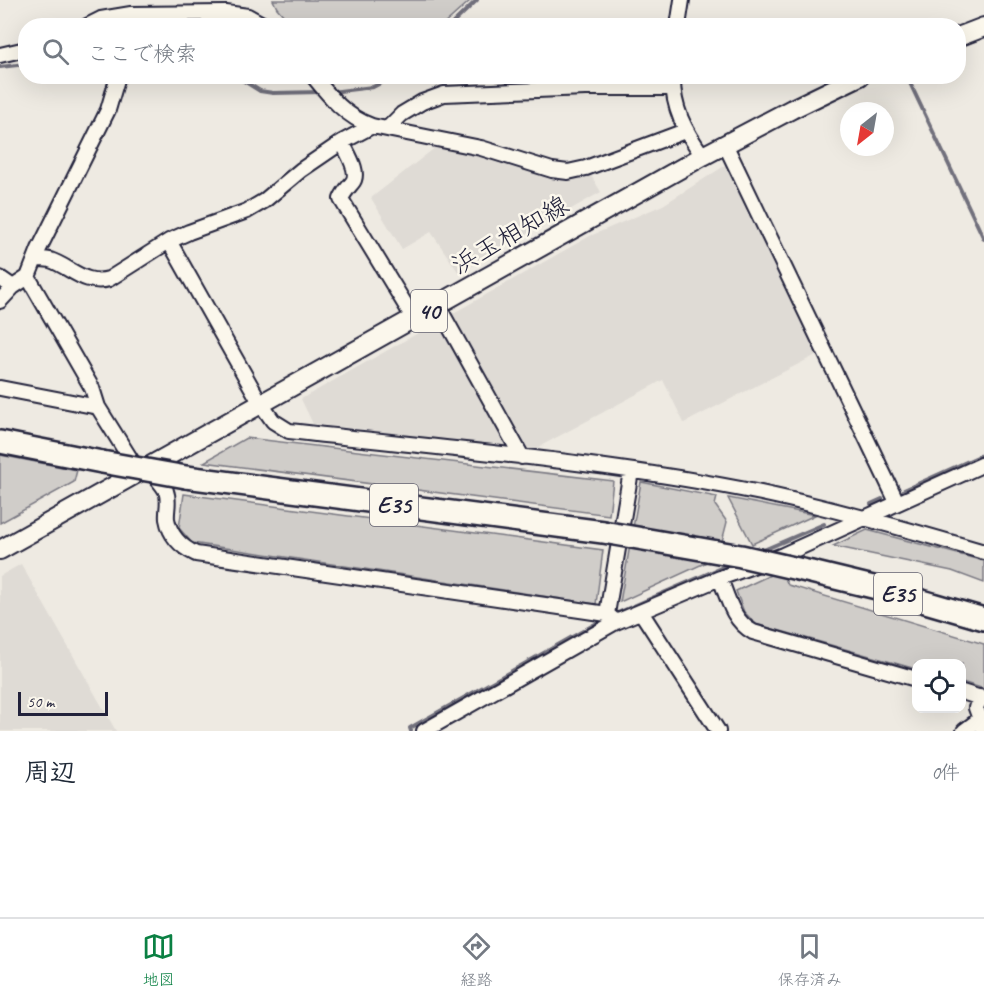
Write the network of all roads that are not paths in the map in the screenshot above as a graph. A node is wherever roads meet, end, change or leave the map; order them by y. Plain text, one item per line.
1 (682, 0) edge
2 (122, 18) edge
3 (252, 18) edge
4 (679, 18) edge
5 (984, 27) edge
6 (966, 34) edge
7 (18, 51) edge
8 (0, 55) edge
9 (116, 84) edge
10 (319, 84) edge
11 (644, 84) edge
12 (673, 84) edge
13 (844, 84) edge
14 (372, 126) junction
15 (388, 128) junction
16 (686, 131) junction
17 (342, 142) junction
18 (725, 144) junction
19 (703, 156) junction
20 (170, 241) junction
21 (35, 259) junction
22 (28, 277) junction
23 (0, 278) edge
24 (13, 287) junction
25 (0, 301) edge
26 (438, 306) junction
27 (414, 319) junction
28 (0, 388) edge
29 (261, 404) junction
30 (98, 407) junction
31 (0, 441) edge
32 (522, 457) junction
33 (984, 464) edge
34 (144, 470) junction
35 (631, 471) junction
36 (897, 502) junction
37 (866, 517) junction
38 (0, 550) edge
39 (984, 552) edge
40 (720, 578) junction
41 (641, 612) junction
42 (612, 618) junction
43 (984, 619) edge
44 (912, 678) edge
45 (966, 693) edge
46 (982, 698) edge
47 (982, 724) edge
48 (424, 731) edge
49 (718, 731) edge
50 (964, 731) edge

1 - 4 street
2 - 3 street
5 - 6 main road
7 - 8 street
9 - 21 street
10 - 14 street
11 - 15 street
12 - 16 street
13 - 18 main road, 浜玉相知線 / 40
14 - 15 street
14 - 17 street
15 - 16 street
16 - 19 street
17 - 20 street
17 - 27 street
18 - 19 main road, 浜玉相知線 / 40
18 - 36 street
19 - 26 main road, 浜玉相知線 / 40
20 - 21 street
20 - 29 street
21 - 22 street
22 - 24 street
22 - 30 street
23 - 24 street
24 - 25 street
26 - 27 main road, 浜玉相知線 / 40
26 - 32 street
27 - 29 main road, 浜玉相知線 / 40
28 - 30 street
29 - 32 street
29 - 34 main road, 浜玉相知線 / 40
30 - 34 street
31 - 43 highway, E35, bridge
32 - 35 street
33 - 36 street
34 - 38 main road, 浜玉相知線 / 40
34 - 42 street
35 - 37 street
35 - 42 street
36 - 37 street
37 - 39 street
37 - 40 street
40 - 41 street
40 - 44 street
41 - 42 street
41 - 49 street
42 - 48 street
45 - 46 street
46 - 47 street
47 - 50 street

